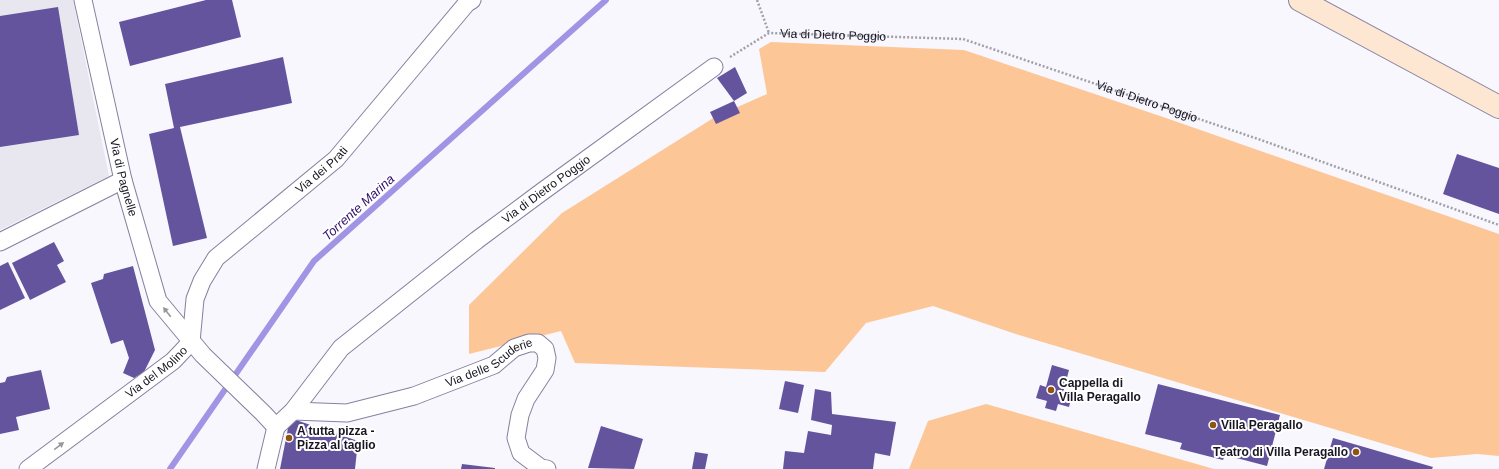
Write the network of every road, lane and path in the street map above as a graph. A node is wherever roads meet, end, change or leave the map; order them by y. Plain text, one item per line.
1 (83, 0) edge
2 (472, 0) edge
3 (757, 0) edge
4 (1300, 0) edge
5 (769, 33) junction
6 (714, 67) joint
7 (1499, 107) edge
8 (123, 180) junction
9 (1499, 225) edge
10 (0, 242) edge
11 (191, 342) junction
12 (293, 411) junction
13 (276, 427) junction
14 (28, 469) edge
15 (266, 469) edge
16 (547, 469) edge

1 - 8 street, Via di Pagnelle
2 - 11 street, Via dei Prati
3 - 5 path
4 - 7 main road
5 - 6 path, Via di Dietro Poggio
5 - 9 path, Via di Dietro Poggio
6 - 12 street, Via di Dietro Poggio
8 - 10 street
11 -> 8 street, Via di Pagnelle
11 - 13 street, Via del Molino
14 -> 11 street, Via del Molino
12 - 13 street, Via di Dietro Poggio
12 - 16 street, Via delle Scuderie
13 - 15 street

